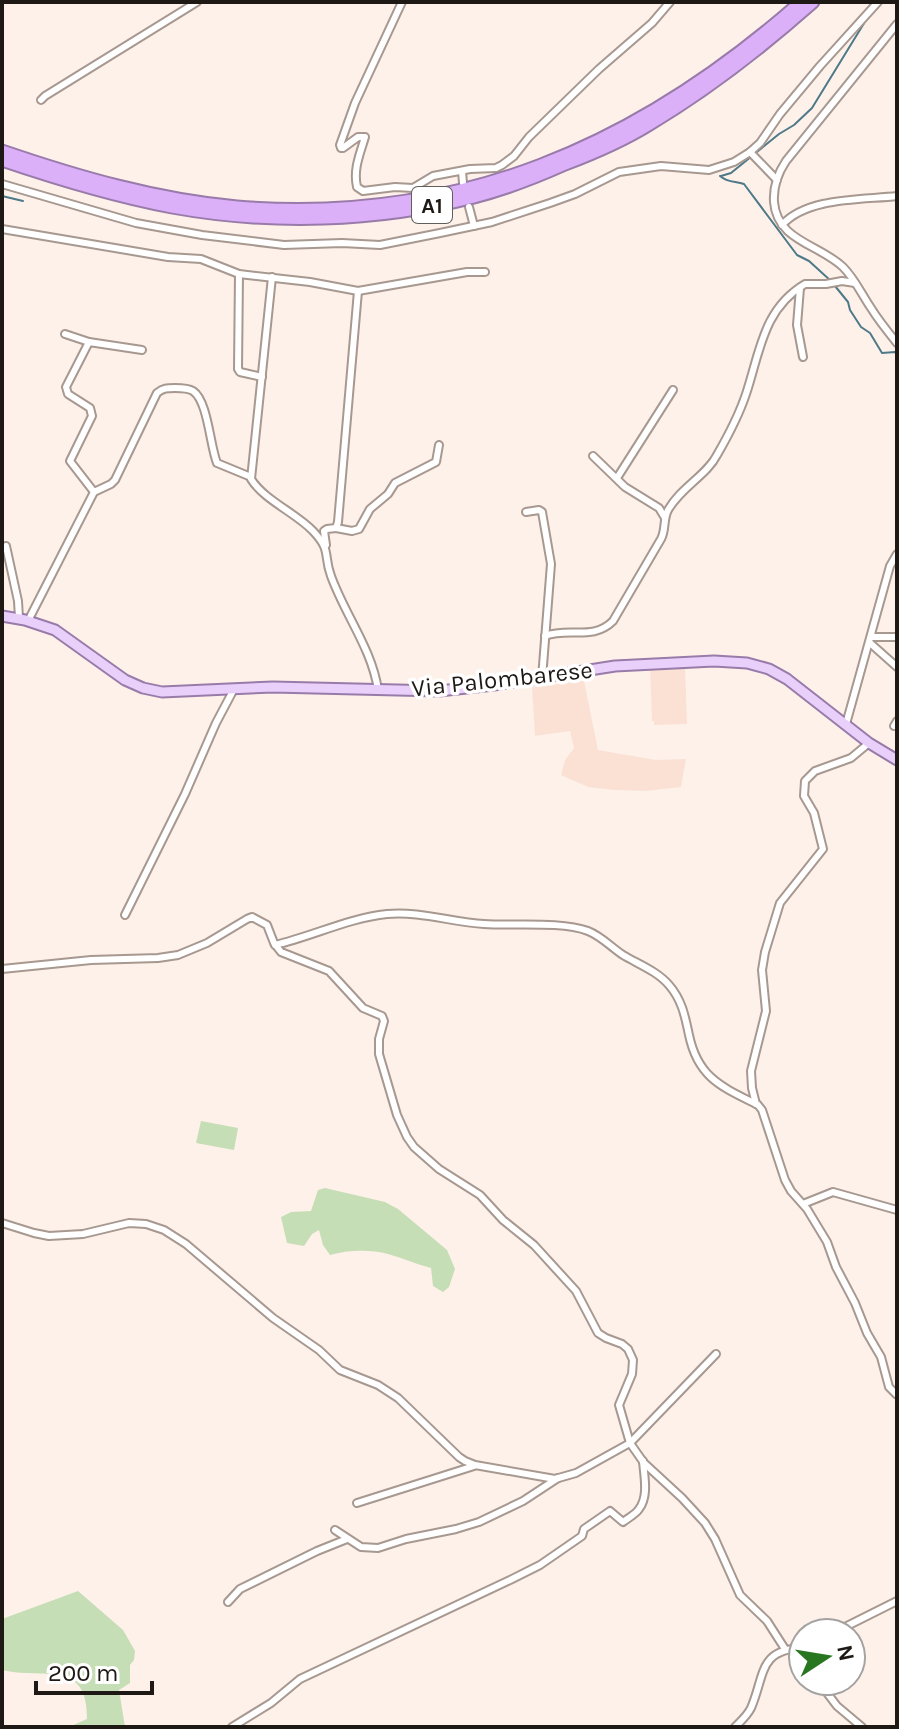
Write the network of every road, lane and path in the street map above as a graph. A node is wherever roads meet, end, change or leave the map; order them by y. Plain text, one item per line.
1 (197, 2) edge
2 (402, 2) edge
3 (670, 2) edge
4 (801, 2) edge
5 (813, 2) edge
6 (878, 2) edge
7 (897, 24) edge
8 (41, 100) dead end
9 (2, 151) edge
10 (750, 152) junction
11 (2, 160) edge
12 (462, 171) junction
13 (777, 180) junction
14 (463, 183) dead end
15 (2, 184) edge
16 (897, 196) edge
17 (469, 207) dead end
18 (782, 225) junction
19 (474, 226) junction
20 (2, 229) edge
21 (485, 272) dead end
22 (239, 274) junction
23 (272, 277) junction
24 (855, 283) junction
25 (800, 288) junction
26 (358, 291) junction
27 (65, 334) dead end
28 (89, 342) junction
29 (897, 343) edge
30 (142, 350) dead end
31 (803, 357) dead end
32 (262, 377) junction
33 (673, 390) dead end
34 (439, 445) dead end
35 (593, 456) dead end
36 (251, 477) junction
37 (617, 478) junction
38 (94, 492) junction
39 (526, 512) dead end
40 (665, 518) junction
41 (336, 528) junction
42 (6, 546) dead end
43 (326, 549) junction
44 (897, 554) edge
45 (2, 616) edge
46 (23, 620) junction
47 (545, 636) junction
48 (897, 637) edge
49 (871, 640) junction
50 (897, 667) edge
51 (542, 678) junction
52 (234, 689) junction
53 (378, 690) junction
54 (846, 724) junction
55 (869, 743) junction
56 (897, 760) edge
57 (125, 915) dead end
58 (275, 945) junction
59 (2, 969) edge
60 (757, 1105) junction
61 (803, 1204) junction
62 (897, 1210) edge
63 (2, 1223) edge
64 (716, 1354) dead end
65 (897, 1395) edge
66 (630, 1443) junction
67 (643, 1461) junction
68 (477, 1465) junction
69 (558, 1478) junction
70 (357, 1503) dead end
71 (335, 1530) dead end
72 (347, 1539) junction
73 (897, 1601) edge
74 (228, 1602) dead end
75 (865, 1617) edge
76 (785, 1649) joint
77 (829, 1697) edge
78 (232, 1727) edge
79 (735, 1727) edge
80 (862, 1727) edge

1 - 8 street
2 - 12 street
3 - 12 street
4 - 9 highway, A1
5 - 11 highway, A1
6 - 10 street
7 - 13 street
10 - 13 street
10 - 19 street
12 - 14 street
13 - 18 street
15 - 19 street
16 - 18 street
17 - 19 street
18 - 24 street
20 - 22 street
21 - 26 street
22 - 23 street
22 - 32 street
23 - 26 street
23 - 32 street
24 - 25 street
24 - 29 street
25 - 31 street
25 - 40 street
26 - 41 street
27 - 28 street
28 - 30 street
28 - 38 street
32 - 36 street
33 - 37 street
34 - 41 street
35 - 37 street
36 - 38 street
36 - 43 street
37 - 40 street
38 - 46 street
39 - 47 street
40 - 47 street
41 - 43 street
42 - 46 street
43 - 53 street
44 - 49 street
45 - 46 main road, Via Palombarese
46 - 52 main road, Via Palombarese
47 - 51 street
48 - 49 street
49 - 50 street
49 - 54 street
51 - 53 main road, Via Palombarese
51 - 54 main road, Via Palombarese
52 - 53 main road, Via Palombarese
52 - 57 street
54 - 55 main road, Via Palombarese
55 - 56 main road, Via Palombarese
55 - 60 street
58 - 59 street
58 - 60 street
58 - 66 street
60 - 61 street
61 - 62 street
61 - 65 street
63 - 68 street
64 - 66 street
66 - 67 street
66 - 69 street
67 - 76 street
67 - 78 street
68 - 69 street
68 - 70 street
69 - 72 street
71 - 72 street
72 - 74 street
73 - 75 street
76 - 79 street
77 - 80 street

